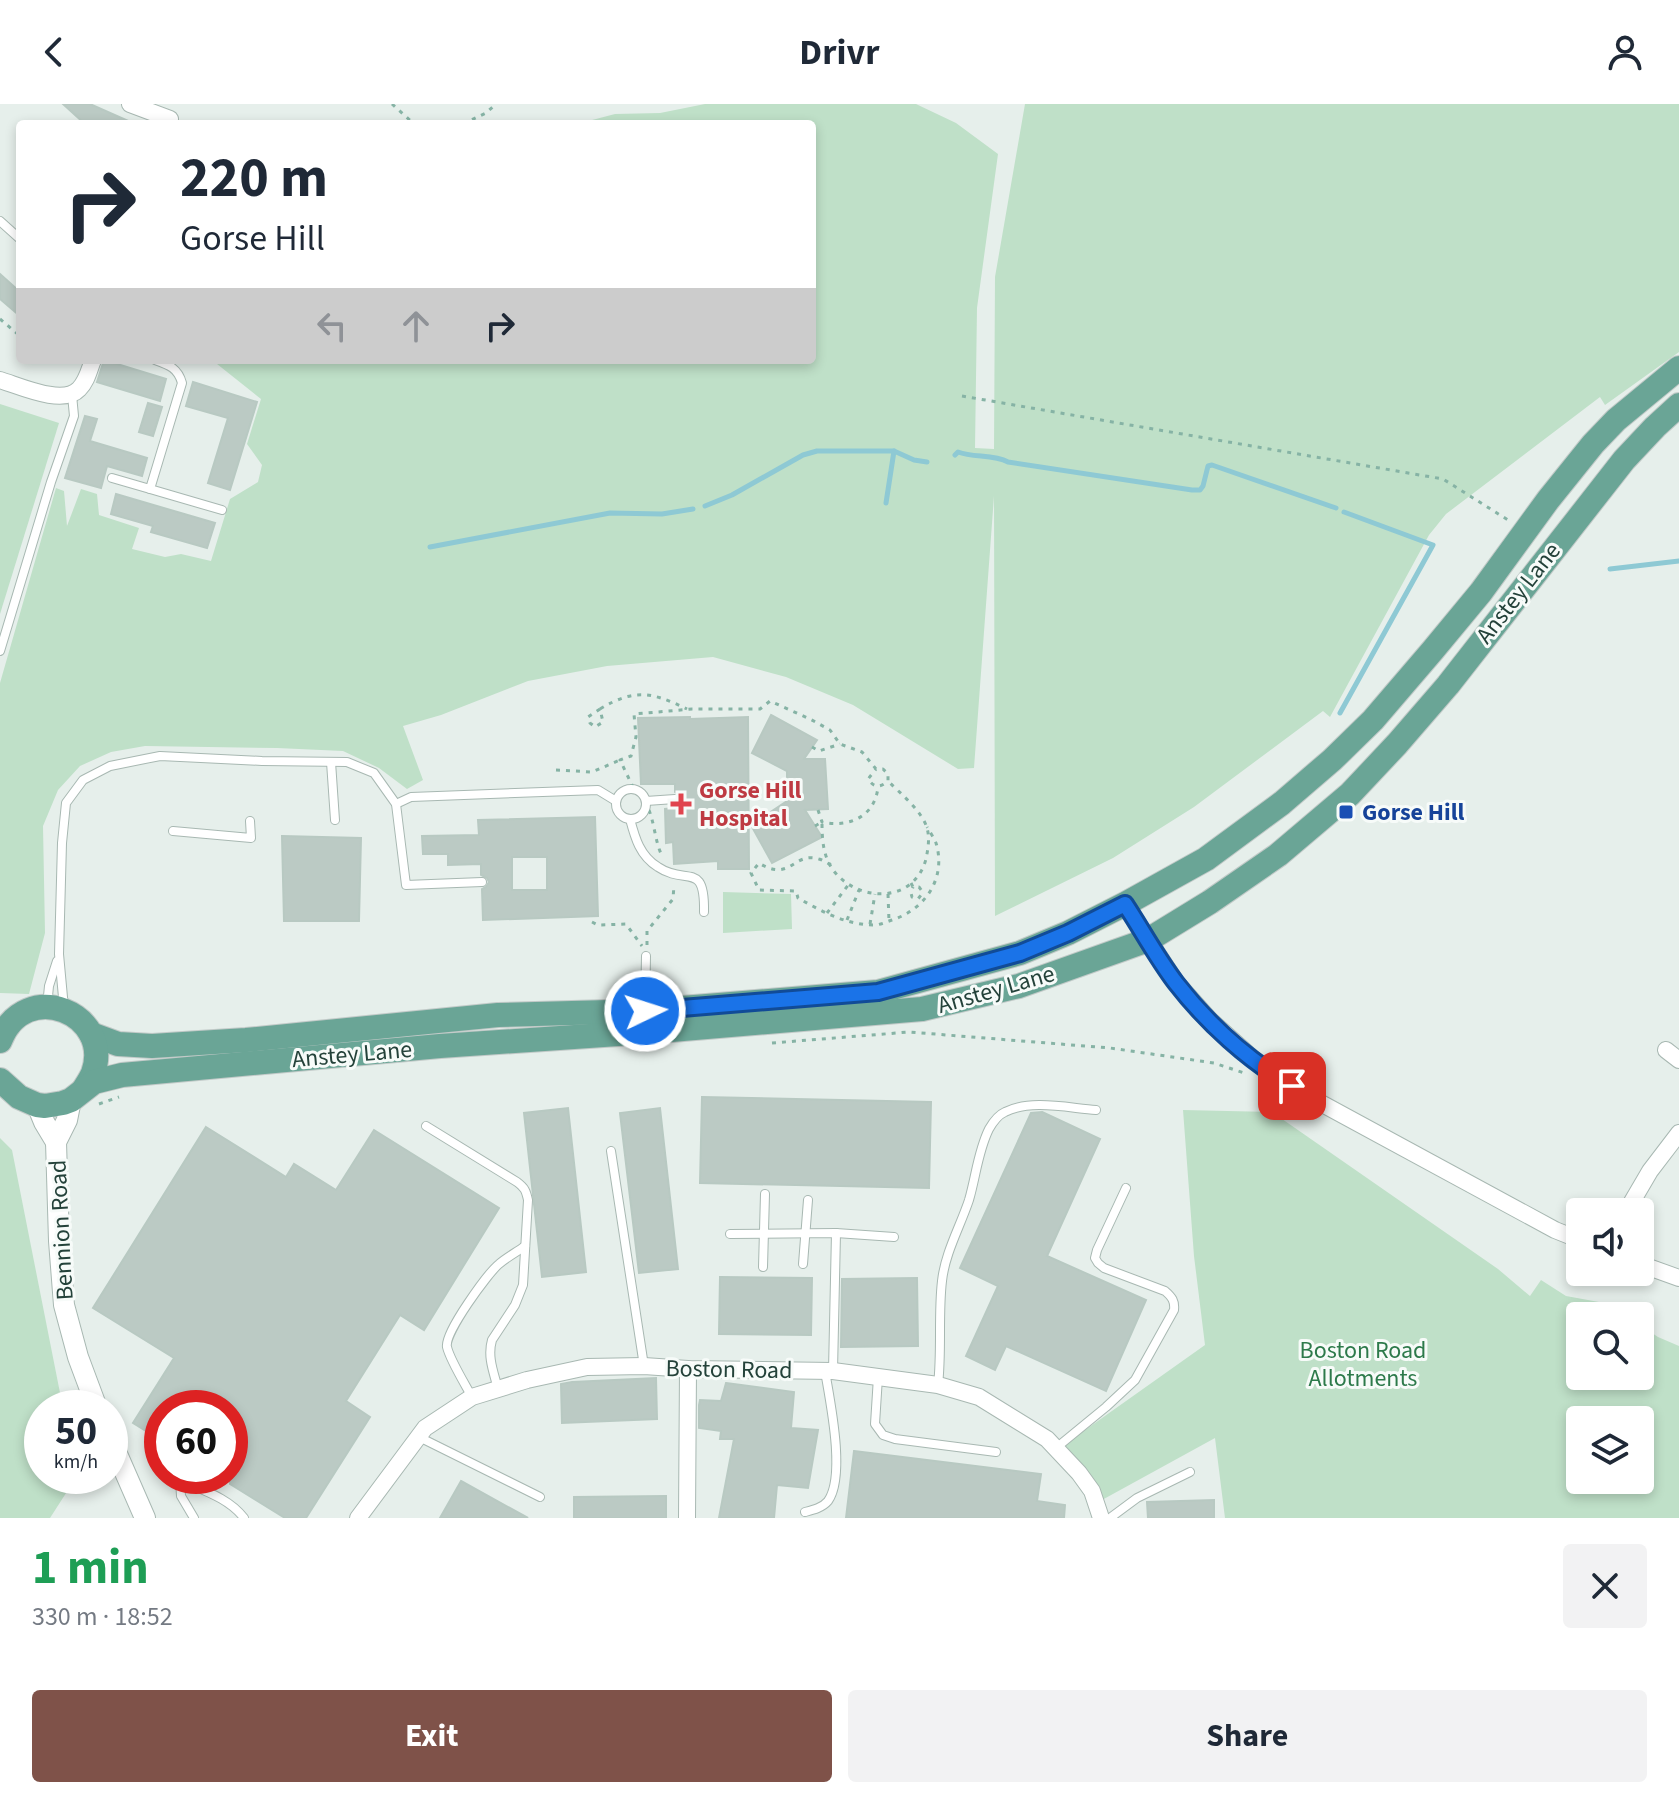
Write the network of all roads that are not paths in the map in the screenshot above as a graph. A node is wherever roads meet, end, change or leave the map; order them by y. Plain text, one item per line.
1 (130, 104) edge
2 (171, 116) edge
3 (0, 221) edge
4 (16, 235) edge
5 (91, 364) edge
6 (166, 364) edge
7 (1679, 368) edge
8 (0, 380) edge
9 (72, 395) junction
10 (1679, 405) edge
11 (112, 478) dead end
12 (150, 489) junction
13 (222, 510) dead end
14 (0, 651) edge
15 (331, 762) junction
16 (675, 799) dead end
17 (616, 801) junction
18 (646, 801) junction
19 (396, 804) junction
20 (630, 819) junction
21 (335, 820) dead end
22 (250, 821) dead end
23 (173, 831) dead end
24 (482, 882) dead end
25 (1125, 904) junction
26 (704, 912) dead end
27 (1148, 940) junction
28 (59, 954) junction
29 (646, 956) road end
30 (55, 1008) junction
31 (645, 1011) junction
32 (91, 1034) junction
33 (1, 1036) edge
34 (2, 1078) edge
35 (84, 1098) junction
36 (37, 1105) junction
37 (1096, 1110) dead end
38 (426, 1126) dead end
39 (1679, 1133) edge
40 (56, 1142) junction
41 (611, 1151) dead end
42 (1126, 1188) dead end
43 (765, 1194) dead end
44 (1634, 1198) edge
45 (808, 1200) dead end
46 (764, 1233) junction
47 (806, 1233) junction
48 (836, 1233) junction
49 (730, 1234) dead end
50 (1566, 1234) edge
51 (894, 1237) dead end
52 (525, 1246) junction
53 (803, 1264) dead end
54 (763, 1267) dead end
55 (1654, 1269) edge
56 (1679, 1278) edge
57 (644, 1366) junction
58 (688, 1369) junction
59 (829, 1371) junction
60 (878, 1377) junction
61 (938, 1385) junction
62 (498, 1389) junction
63 (90, 1390) edge
64 (472, 1397) junction
65 (418, 1437) junction
66 (1056, 1448) junction
67 (996, 1452) dead end
68 (1190, 1472) dead end
69 (128, 1479) edge
70 (540, 1497) dead end
71 (805, 1512) dead end
72 (145, 1518) edge
73 (194, 1518) edge
74 (244, 1518) edge
75 (358, 1518) edge
76 (687, 1518) edge
77 (1101, 1518) edge
78 (1110, 1518) edge

1 - 2 street
3 - 4 lane
5 - 9 street
6 - 12 lane
7 - 25 main road, Anstey Lane
8 - 9 street
9 - 14 lane
10 - 27 main road, Anstey Lane
11 - 12 lane
12 - 13 lane
15 - 19 lane
15 - 21 lane
15 - 28 lane
16 - 18 lane
17 - 18 lane
17 - 19 lane
17 - 20 lane
18 - 20 lane
19 - 24 lane
20 - 26 lane
22 - 23 lane
25 - 27 street
25 - 31 main road, Anstey Lane
27 - 35 main road, Anstey Lane
27 - 50 street
28 - 30 lane
28 - 30 lane
29 - 31 lane
30 - 32 main road
30 - 33 main road
31 - 32 main road, Anstey Lane
32 - 35 main road
34 - 36 main road
35 - 36 main road, Anstey Lane
35 - 40 street, Bennion Road
36 - 40 street, Bennion Road
37 - 61 lane
38 - 52 lane
39 - 44 street
40 - 63 street, Bennion Road
41 - 57 lane
42 - 66 lane
43 - 46 lane
45 - 47 lane
46 - 47 lane
46 - 49 lane
46 - 54 lane
47 - 48 lane
47 - 53 lane
48 - 51 lane
48 - 59 lane
52 - 62 lane
52 - 64 lane
55 - 56 street
57 - 58 street, Boston Road
57 - 62 street, Boston Road
58 - 59 street, Boston Road
58 - 76 street
59 - 60 street, Boston Road
59 - 71 lane
60 - 61 street, Boston Road
60 - 67 lane
61 - 66 street, Boston Road
62 - 64 street, Boston Road
64 - 65 street, Boston Road
65 - 70 lane
65 - 75 street, Boston Road
66 - 77 street, Boston Road
68 - 78 lane
69 - 72 street
73 - 74 lane

